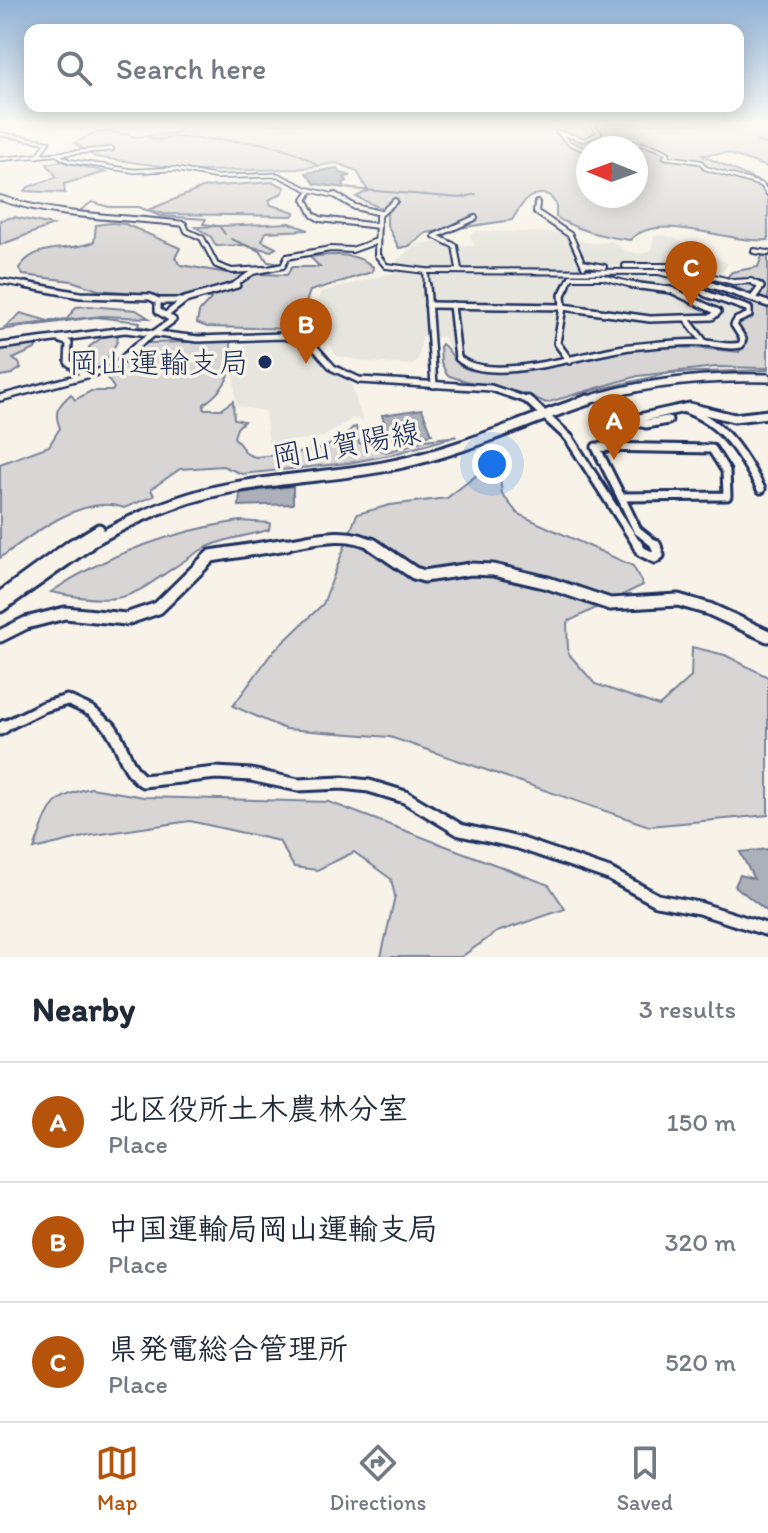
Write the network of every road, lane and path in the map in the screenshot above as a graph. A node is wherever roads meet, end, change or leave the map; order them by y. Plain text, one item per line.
1 (113, 168) edge
2 (705, 168) edge
3 (311, 190) junction
4 (768, 194) edge
5 (0, 198) edge
6 (395, 201) dead end
7 (537, 203) dead end
8 (380, 213) junction
9 (475, 218) dead end
10 (378, 226) junction
11 (377, 241) junction
12 (754, 251) dead end
13 (768, 253) edge
14 (583, 263) junction
15 (263, 269) junction
16 (459, 269) junction
17 (426, 271) junction
18 (588, 273) junction
19 (696, 280) junction
20 (0, 281) edge
21 (753, 298) junction
22 (158, 301) junction
23 (182, 301) junction
24 (768, 304) edge
25 (428, 305) junction
26 (452, 305) junction
27 (563, 307) junction
28 (167, 314) junction
29 (686, 318) junction
30 (154, 335) junction
31 (54, 337) junction
32 (705, 343) junction
33 (0, 346) edge
34 (570, 361) junction
35 (98, 373) junction
36 (768, 376) edge
37 (434, 385) junction
38 (604, 395) junction
39 (0, 398) edge
40 (683, 409) junction
41 (544, 414) junction
42 (623, 414) junction
43 (768, 414) edge
44 (668, 420) dead end
45 (761, 489) dead end
46 (621, 497) junction
47 (0, 598) edge
48 (0, 606) edge
49 (0, 636) edge
50 (768, 636) edge
51 (0, 729) edge
52 (768, 930) edge

1 - 3 street
2 - 4 street
3 - 8 street
3 - 10 street
5 - 15 street
6 - 8 street
7 - 14 street
8 - 10 street
9 - 16 street
10 - 11 street
11 - 15 street
11 - 17 street
12 - 13 street
14 - 18 street
14 - 21 street
15 - 23 street
16 - 17 street
16 - 18 street
17 - 25 street
18 - 19 street
18 - 27 street
18 - 29 street
19 - 21 street
19 - 32 street
20 - 22 street
21 - 24 street
22 - 23 street
22 - 28 street
23 - 28 street
25 - 26 street
25 - 37 street
26 - 27 street
26 - 34 street
27 - 29 street
27 - 34 street
28 - 30 street
29 - 32 street
30 - 31 street
30 - 35 street
30 - 37 street
31 - 33 street
31 - 35 street
32 - 34 street
35 - 39 street
36 - 38 main road, 岡山賀陽線
36 - 41 main road, 岡山賀陽線
37 - 41 street
38 - 41 main road, 岡山賀陽線
38 - 42 street
40 - 42 street
40 - 43 street
40 - 45 street
41 - 46 street
41 - 47 main road, 岡山賀陽線
41 - 48 main road, 岡山賀陽線
42 - 44 street
46 - 46 street
49 - 50 main road
51 - 52 street

